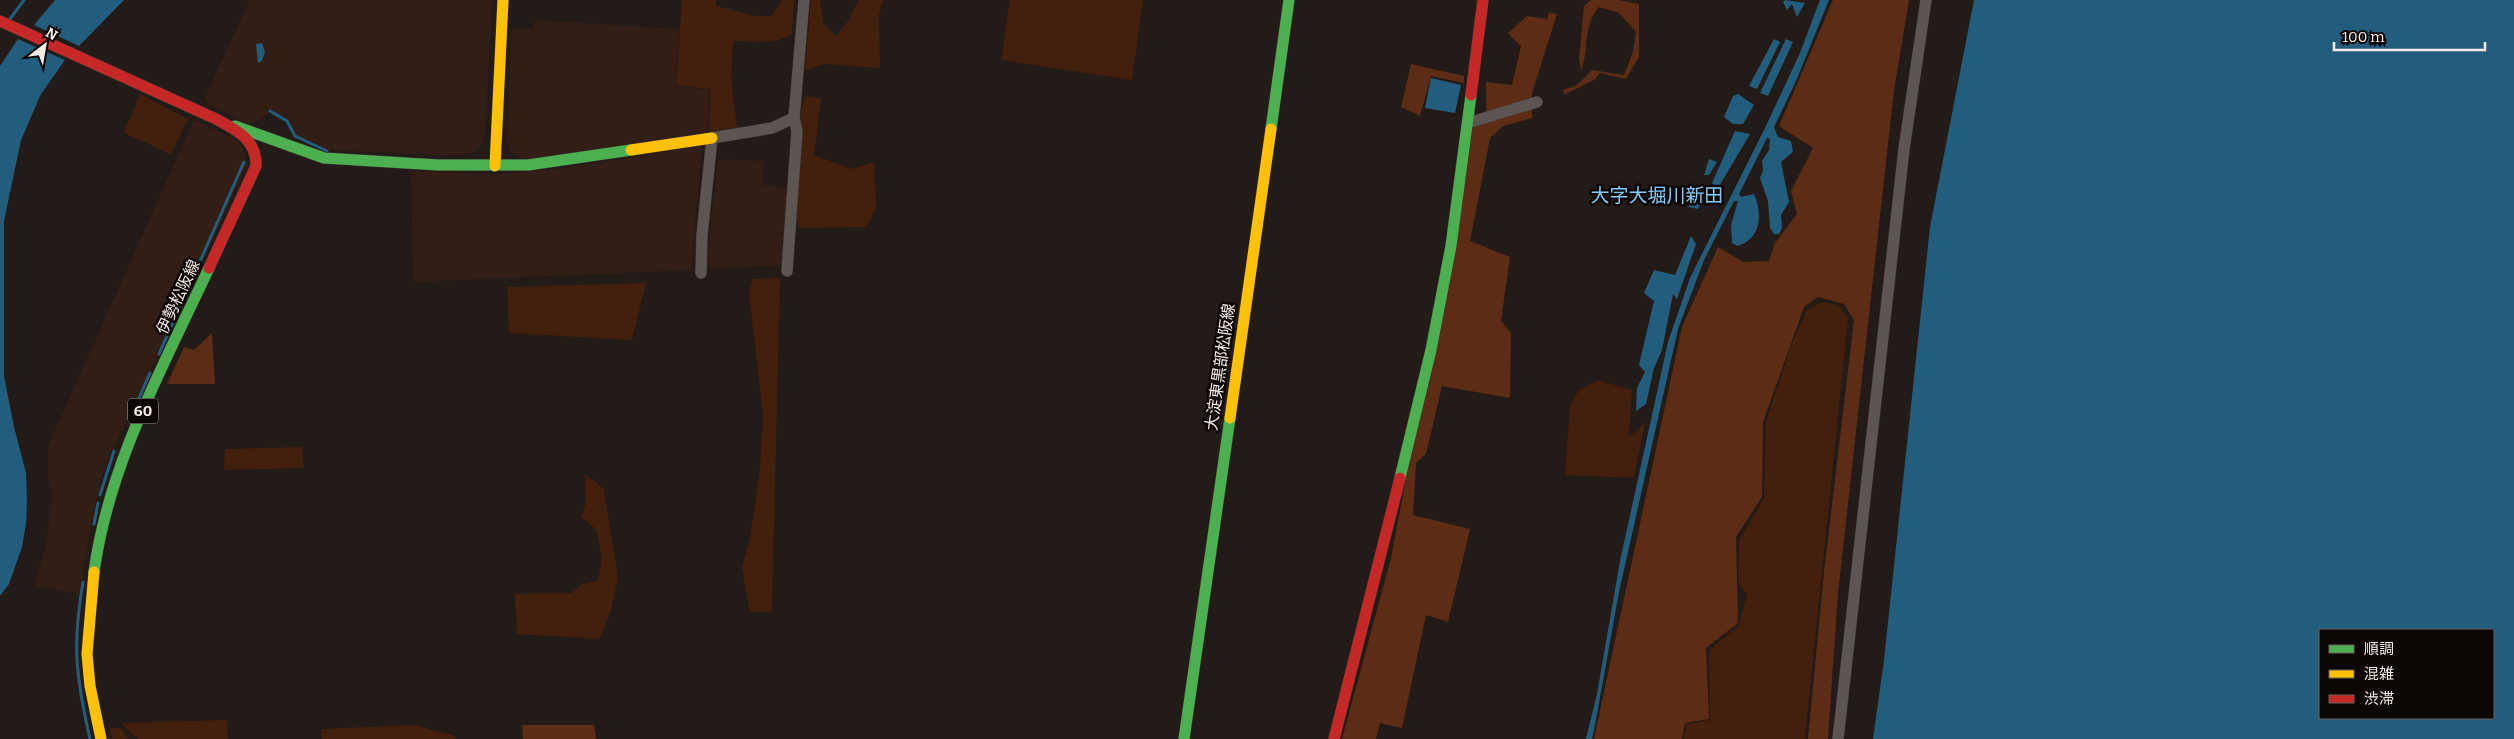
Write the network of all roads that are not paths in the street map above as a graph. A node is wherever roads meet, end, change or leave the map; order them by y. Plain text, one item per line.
1 (504, 0) edge
2 (804, 0) edge
3 (1290, 0) edge
4 (1483, 0) edge
5 (1926, 0) edge
6 (0, 21) edge
7 (1537, 102) dead end
8 (794, 118) junction
9 (216, 119) junction
10 (1468, 123) junction
11 (712, 138) junction
12 (284, 142) junction
13 (256, 166) junction
14 (495, 166) junction
15 (787, 271) dead end
16 (701, 272) dead end
17 (102, 739) edge
18 (1184, 739) edge
19 (1334, 739) edge
20 (1838, 739) edge

1 - 14 main road
2 - 8 street
3 - 18 main road, 大淀東黒部松阪線
4 - 10 main road
5 - 20 street
6 - 9 main road
7 - 10 street
8 - 11 street
8 - 15 street
9 - 12 main road
9 - 13 main road
10 - 19 main road
11 - 14 main road
11 - 16 street
12 - 13 main road, 伊勢松阪線
12 - 14 main road
13 - 17 main road, 伊勢松阪線 / 60

